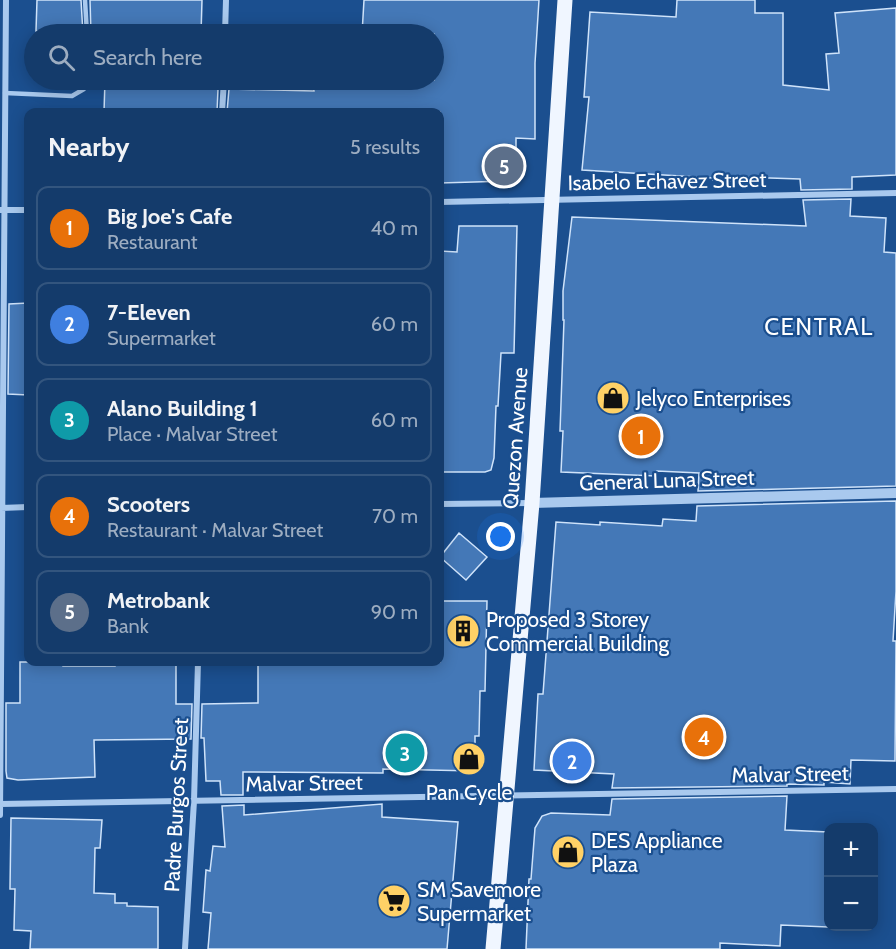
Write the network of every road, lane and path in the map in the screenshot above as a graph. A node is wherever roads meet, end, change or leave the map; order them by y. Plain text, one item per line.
1 (6, 0) edge
2 (85, 0) edge
3 (226, 0) edge
4 (565, 0) edge
5 (86, 24) edge
6 (225, 24) edge
7 (82, 90) edge
8 (223, 90) edge
9 (5, 93) junction
10 (222, 108) edge
11 (2, 137) edge
12 (896, 193) edge
13 (551, 200) junction
14 (444, 202) edge
15 (2, 210) edge
16 (24, 210) edge
17 (896, 493) edge
18 (532, 503) junction
19 (444, 504) edge
20 (24, 507) edge
21 (2, 508) edge
22 (198, 666) edge
23 (896, 789) edge
24 (506, 795) junction
25 (194, 801) junction
26 (0, 804) edge
27 (0, 815) edge
28 (184, 949) edge
29 (493, 949) edge

1 - 9 street
2 - 5 lane
3 - 6 street
4 - 13 main road, Quezon Avenue
7 - 9 lane
8 - 10 street
9 - 11 street
11 - 15 street
12 - 13 street, Isabelo Echavez Street
13 - 14 street, Isabelo Echavez Street
13 - 18 main road, Quezon Avenue
15 - 16 street
15 - 21 street
17 - 18 street, General Luna Street
18 - 19 street, General Luna Street
18 - 24 main road, Quezon Avenue
20 - 21 street
21 - 26 street
22 - 25 street, Padre Burgos Street
23 - 24 street, Malvar Street
24 - 25 street, Malvar Street
24 - 29 main road, Quezon Avenue
25 - 26 street, Malvar Street
25 - 28 street, Padre Burgos Street
26 - 27 street

